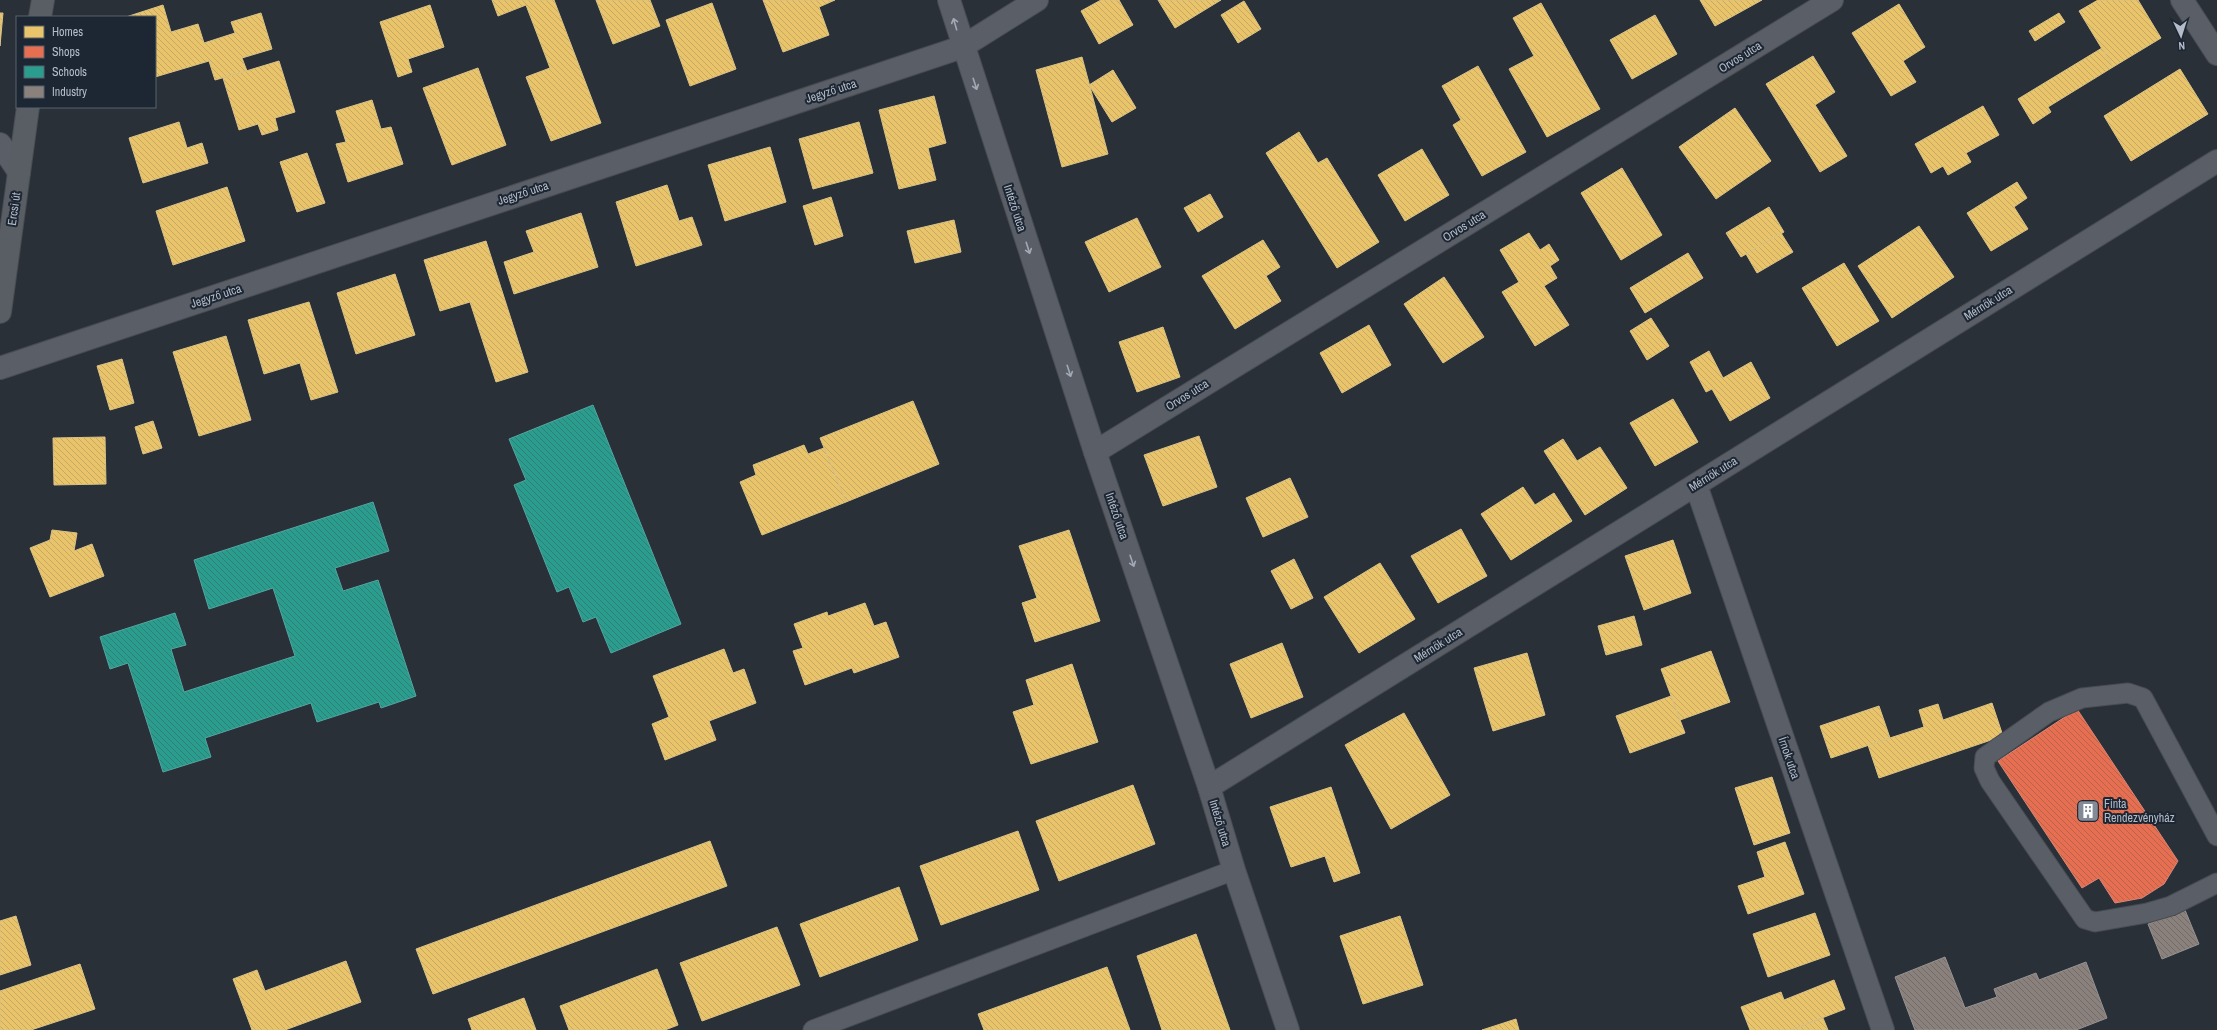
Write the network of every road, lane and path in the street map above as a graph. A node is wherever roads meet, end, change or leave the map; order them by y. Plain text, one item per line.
1 (43, 0) edge
2 (948, 0) edge
3 (1037, 0) edge
4 (1832, 0) edge
5 (2182, 0) edge
6 (40, 16) edge
7 (962, 47) junction
8 (2217, 54) edge
9 (28, 108) edge
10 (0, 144) edge
11 (2217, 161) edge
12 (19, 172) junction
13 (0, 312) edge
14 (0, 368) edge
15 (1095, 452) junction
16 (1696, 485) junction
17 (1209, 787) junction
18 (2217, 836) edge
19 (1234, 870) junction
20 (2217, 883) edge
21 (813, 1030) edge
22 (1288, 1030) edge
23 (1883, 1030) edge

1 - 6 main road
7 -> 2 street, Intéző utca
3 - 7 street, Jegyző utca
4 - 15 street, Orvos utca
5 - 8 street
7 - 14 street, Jegyző utca
7 -> 15 street, Intéző utca
9 - 12 main road, Ercsi út
10 - 12 street
11 - 16 street, Mérnök utca
12 - 13 main road, Ercsi út
15 -> 17 street, Intéző utca
16 - 17 street, Mérnök utca
16 - 23 street, Írnok utca
17 - 19 street, Intéző utca
18 - 20 lane
19 - 21 lane
19 - 22 street, Intéző utca

